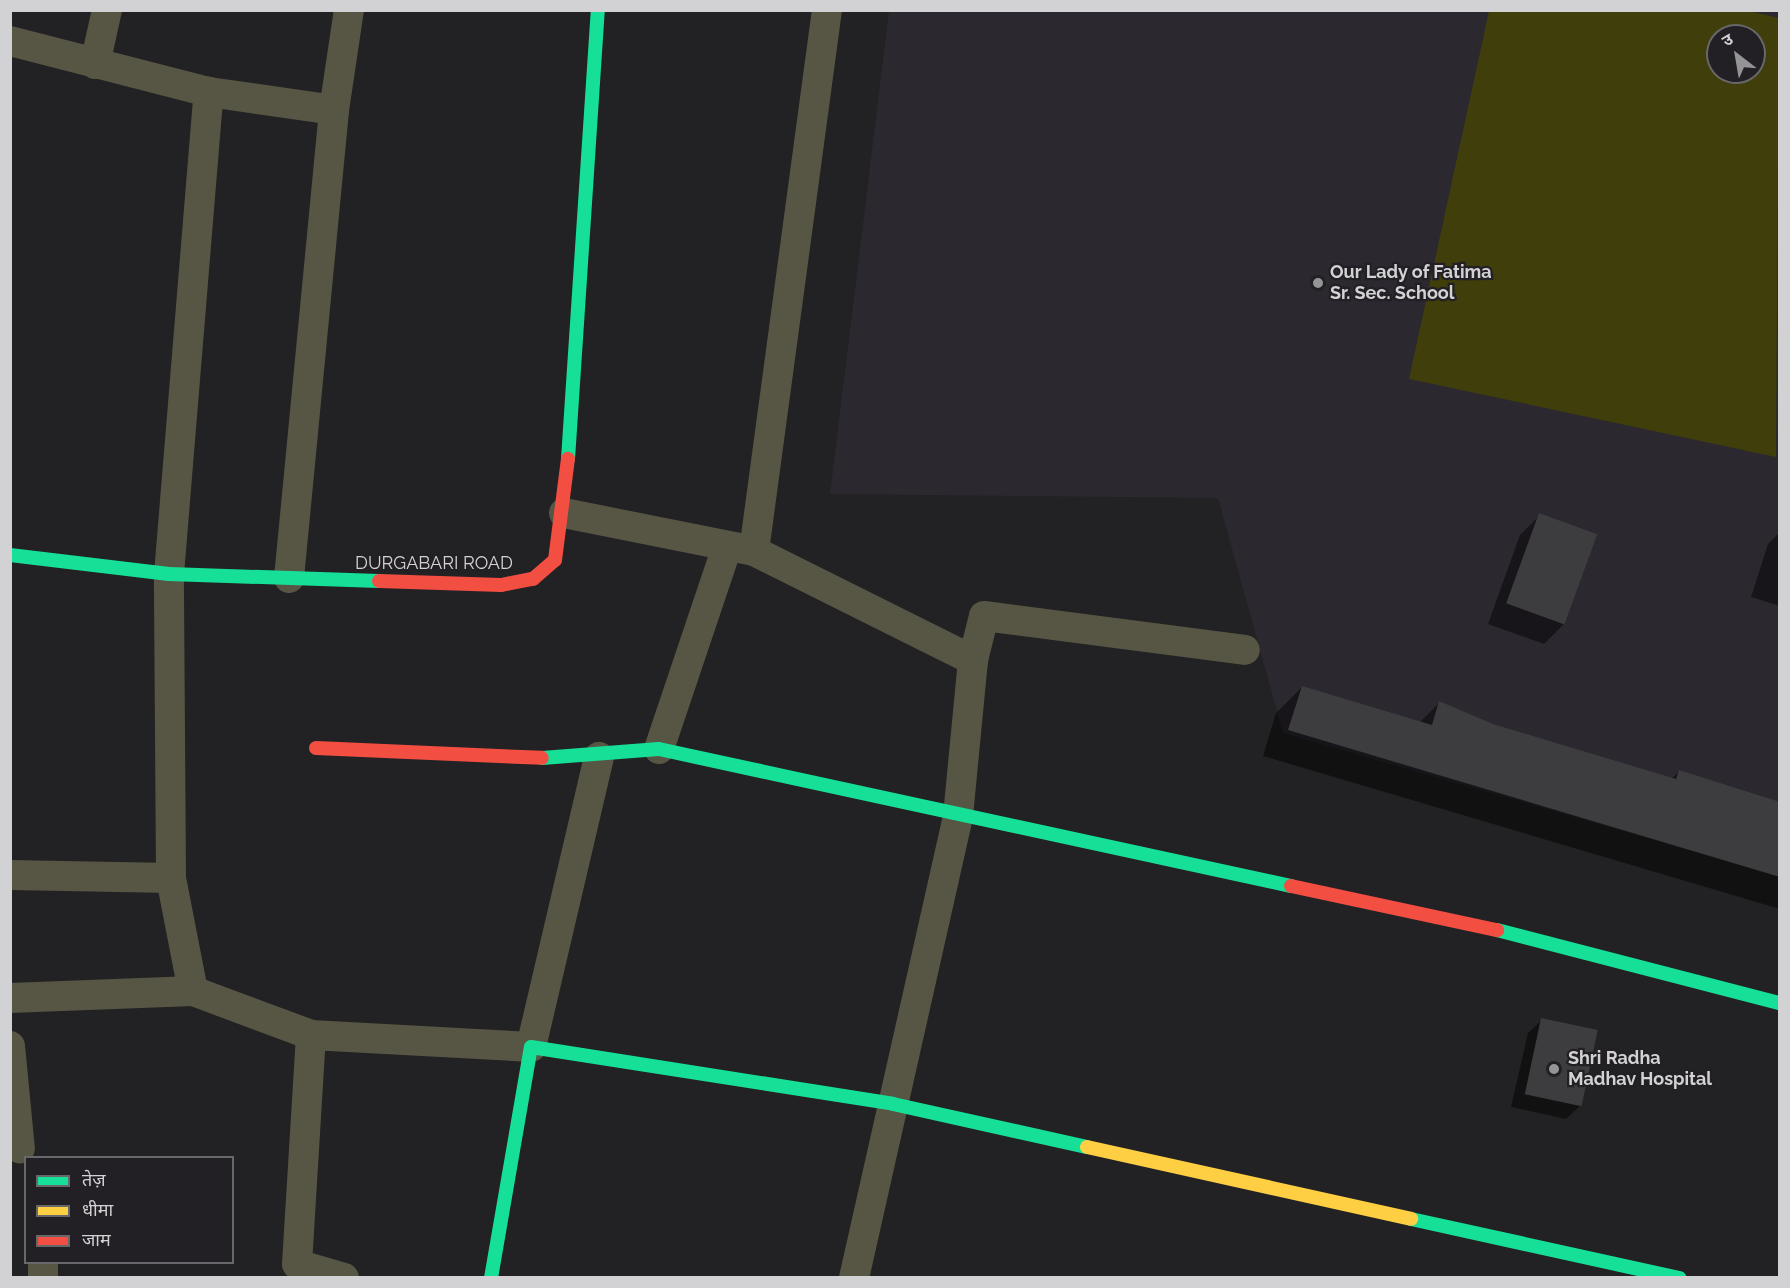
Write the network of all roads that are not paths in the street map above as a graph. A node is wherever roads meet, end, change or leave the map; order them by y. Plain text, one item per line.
1 (106, 10) edge
2 (349, 10) edge
3 (598, 10) edge
4 (827, 10) edge
5 (10, 41) edge
6 (95, 64) junction
7 (209, 92) junction
8 (334, 110) junction
9 (564, 513) junction
10 (740, 551) junction
11 (10, 555) edge
12 (169, 574) junction
13 (289, 578) junction
14 (1245, 650) dead end
15 (973, 660) junction
16 (316, 748) dead end
17 (659, 749) junction
18 (599, 757) junction
19 (958, 816) junction
20 (10, 875) edge
21 (171, 878) junction
22 (194, 991) junction
23 (10, 998) edge
24 (1779, 1003) edge
25 (311, 1035) junction
26 (10, 1046) edge
27 (531, 1047) junction
28 (893, 1104) junction
29 (19, 1150) edge
30 (1664, 1275) edge
31 (344, 1278) edge
32 (491, 1278) edge
33 (854, 1278) edge

1 - 6 street
2 - 8 street
3 - 9 street, DURGABARI ROAD
4 - 10 street
5 - 6 street
6 - 7 street
7 - 8 street
7 - 12 street
8 - 13 street
9 - 10 street
9 - 13 street, DURGABARI ROAD
10 - 15 street
10 - 17 street
11 - 12 street, DURGABARI ROAD
12 - 13 street, DURGABARI ROAD
12 - 21 street
14 - 15 street
15 - 19 street
16 - 18 street
17 - 18 street
17 - 19 street
18 - 27 street
19 - 24 street
19 - 28 street
20 - 21 street
21 - 22 street
22 - 23 street
22 - 25 street
25 - 27 street
25 - 31 street
26 - 29 street
27 - 28 street
27 - 32 street
28 - 30 street
28 - 33 street

